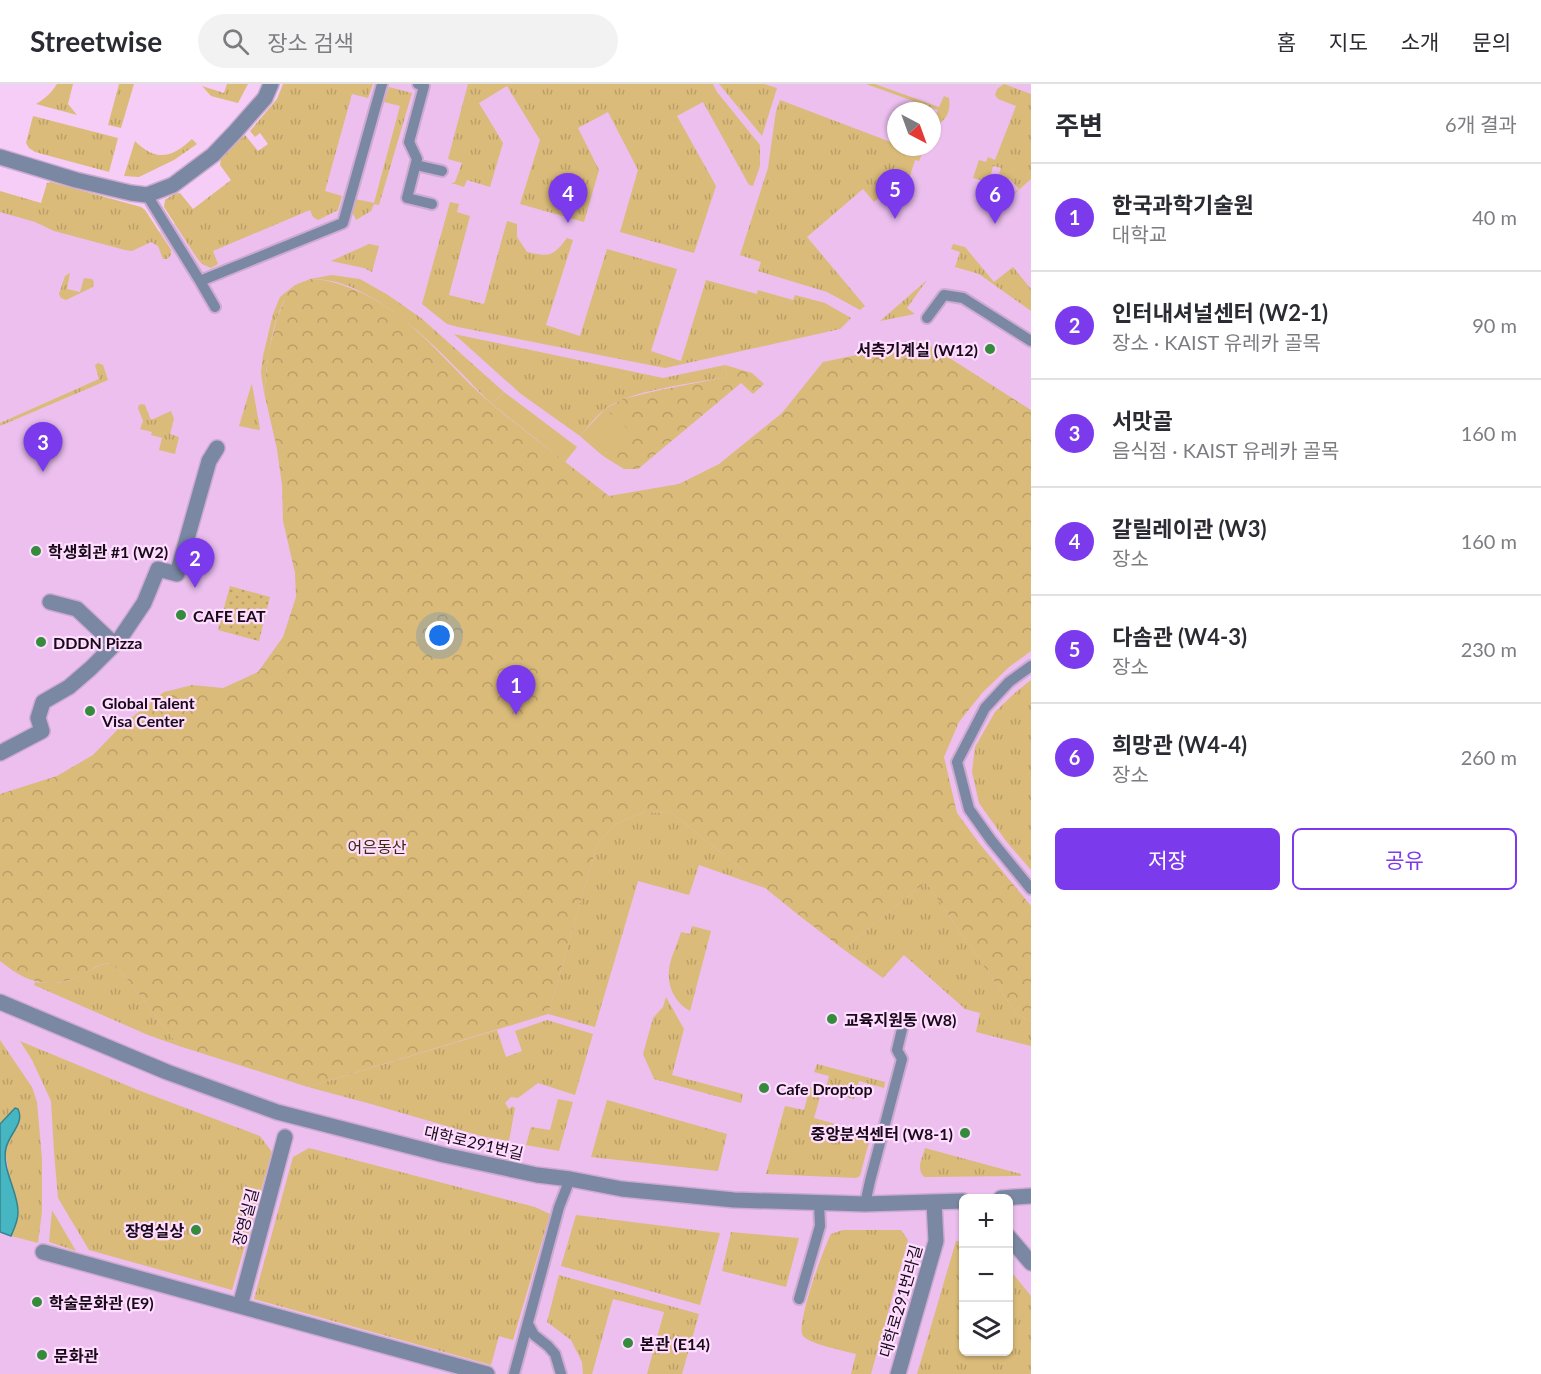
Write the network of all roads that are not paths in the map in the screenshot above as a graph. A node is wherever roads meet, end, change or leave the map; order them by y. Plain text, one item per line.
1 (271, 84) edge
2 (382, 84) edge
3 (418, 84) edge
4 (0, 158) edge
5 (416, 165) junction
6 (442, 171) dead end
7 (147, 195) junction
8 (432, 204) dead end
9 (200, 281) junction
10 (215, 307) dead end
11 (927, 318) dead end
12 (1031, 341) edge
13 (211, 451) dead end
14 (50, 602) dead end
15 (114, 644) junction
16 (1031, 666) edge
17 (0, 753) edge
18 (1031, 889) edge
19 (0, 1002) edge
20 (904, 1021) dead end
21 (285, 1137) dead end
22 (570, 1179) junction
23 (1031, 1196) edge
24 (1013, 1197) edge
25 (959, 1201) edge
26 (934, 1202) junction
27 (819, 1203) junction
28 (866, 1204) junction
29 (1013, 1242) edge
30 (43, 1252) dead end
31 (1031, 1263) edge
32 (799, 1299) dead end
33 (240, 1306) junction
34 (528, 1324) junction
35 (487, 1374) edge
36 (514, 1374) edge
37 (561, 1374) edge
38 (898, 1374) edge

1 - 7 street
2 - 9 lane
3 - 5 lane
4 - 7 street
5 - 6 lane
5 - 8 lane
7 - 9 lane
9 - 10 lane
11 - 12 lane
13 - 15 street
14 - 15 street
15 - 17 street
16 - 18 lane
19 - 22 street, 대학로291번길
20 - 28 lane
21 - 33 street, 장영실길
22 - 27 street, 대학로291번길
22 - 34 lane
23 - 24 street
25 - 26 street, 대학로291번길
26 - 28 street, 대학로291번길
26 - 38 street, 대학로291번라길
27 - 28 street, 대학로291번길
27 - 32 lane
29 - 31 street
30 - 33 street
33 - 35 street
34 - 36 lane
34 - 37 lane

